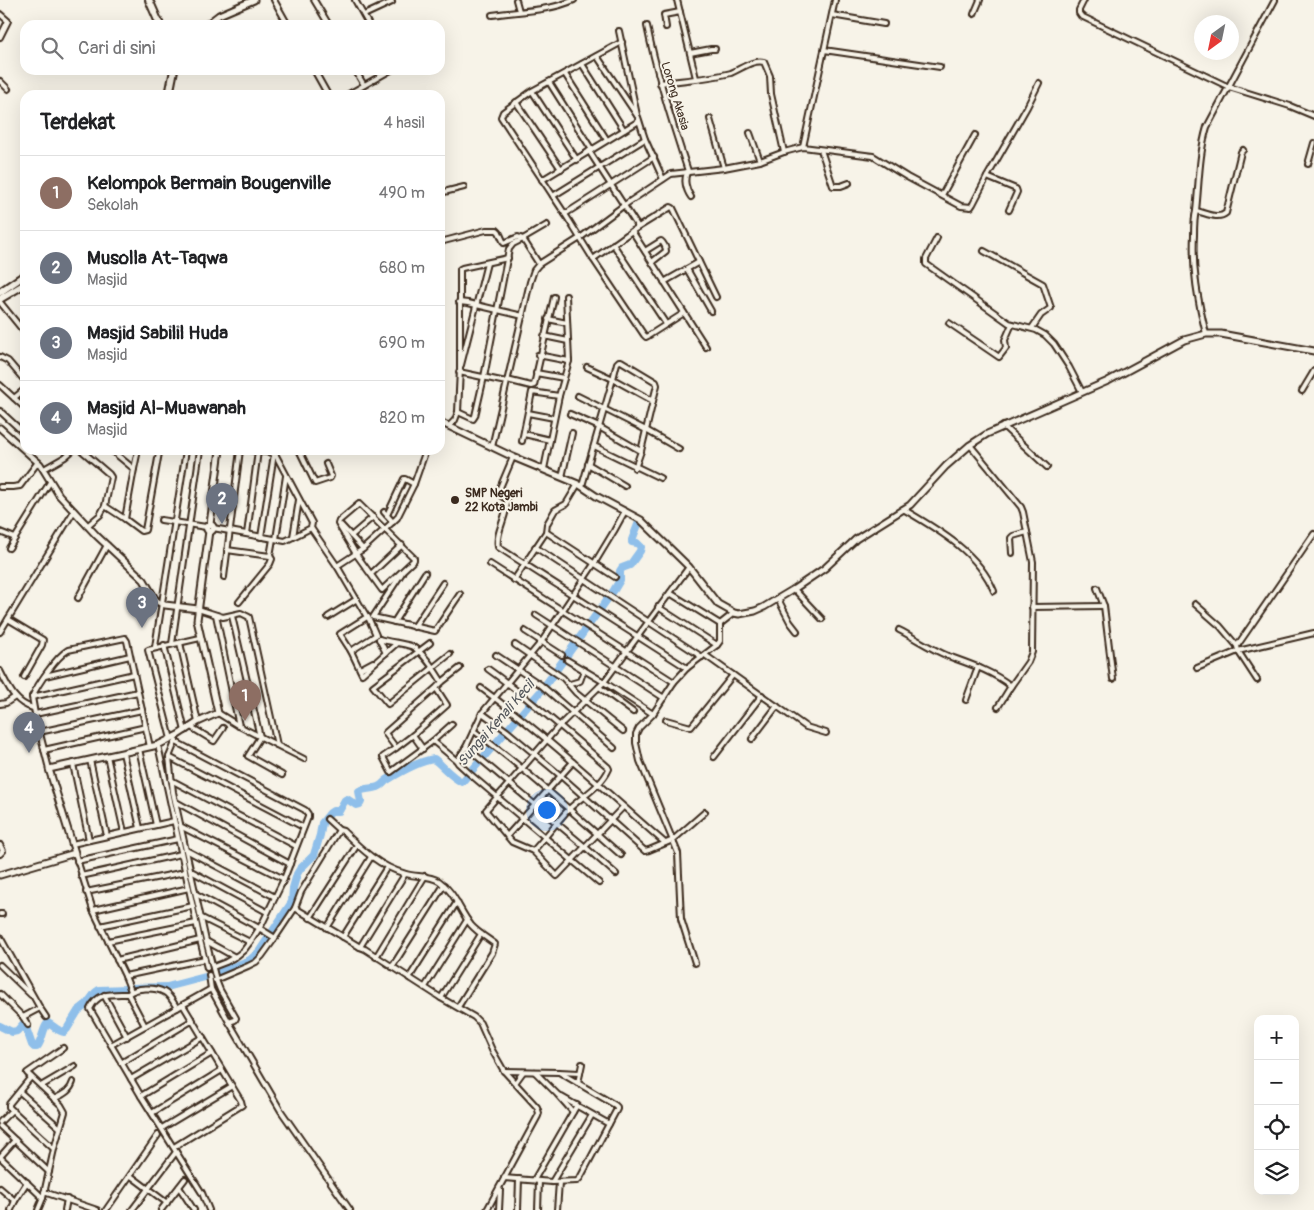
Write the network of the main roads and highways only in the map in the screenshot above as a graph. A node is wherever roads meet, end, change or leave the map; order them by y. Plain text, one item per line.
1 (148, 0) edge
2 (158, 20) edge
3 (173, 75) edge
4 (170, 90) edge
5 (20, 278) edge
6 (20, 287) edge
7 (0, 292) edge
8 (0, 301) edge

1 - 2 highway
3 - 4 highway
5 - 7 highway
6 - 8 highway

